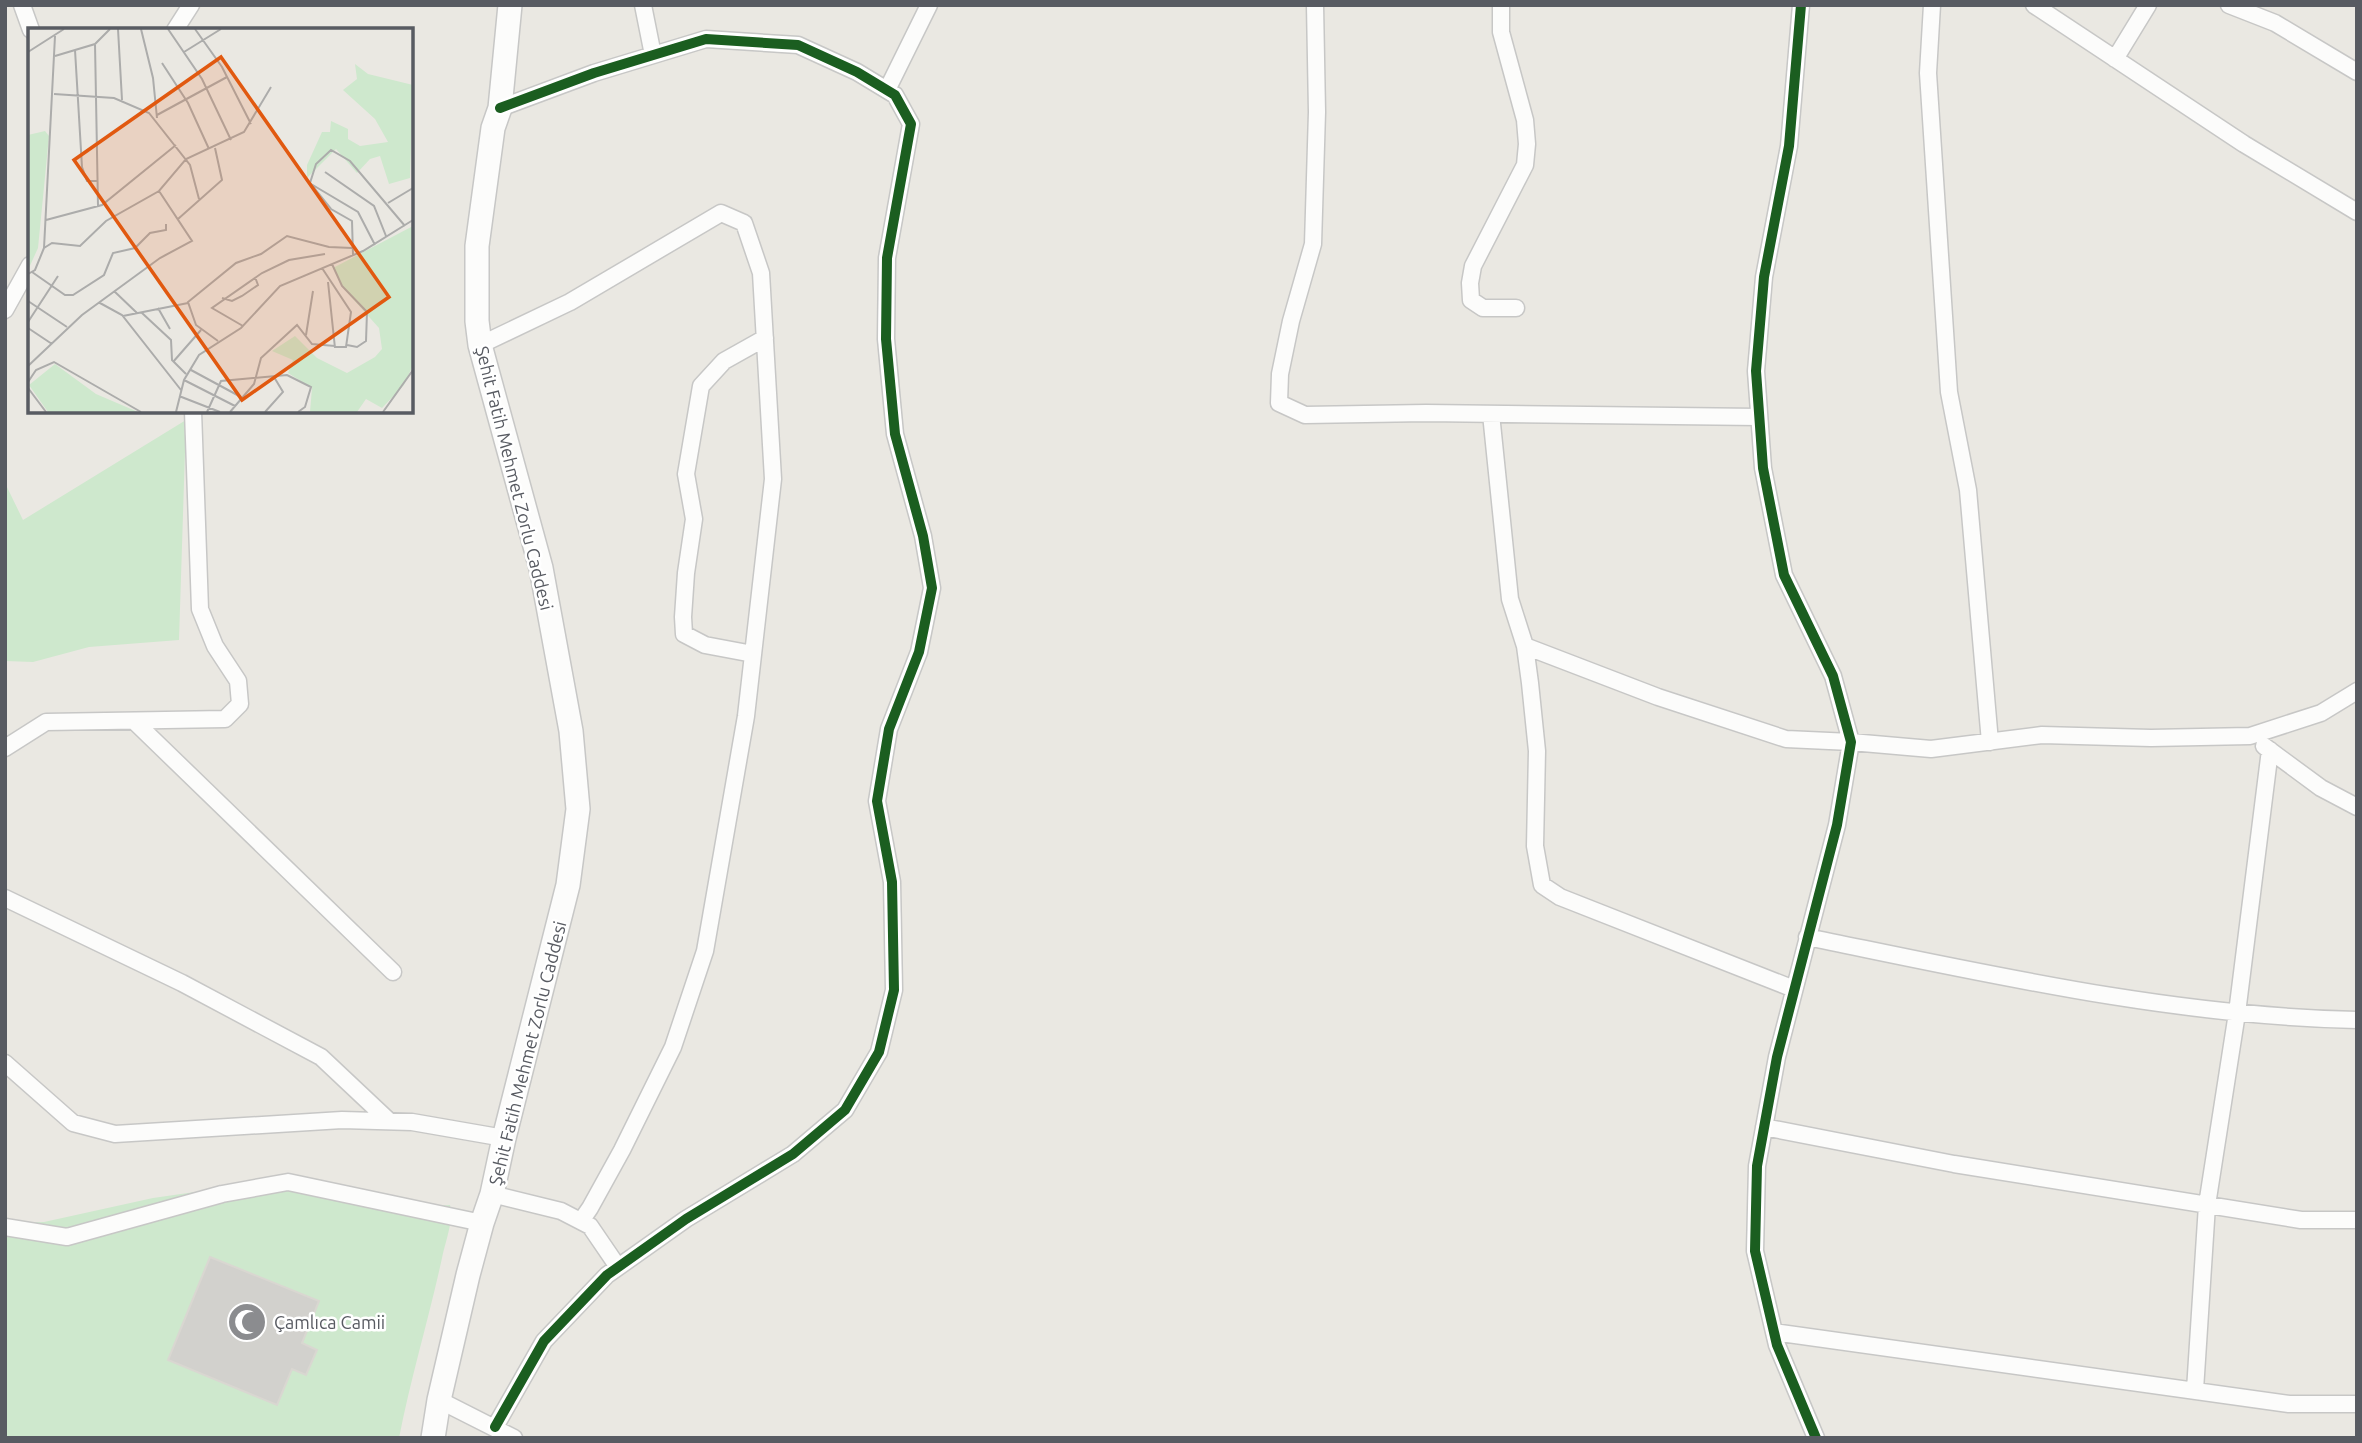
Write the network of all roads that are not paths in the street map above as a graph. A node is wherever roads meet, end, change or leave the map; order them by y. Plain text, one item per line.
1 (191, 5) edge
2 (509, 5) edge
3 (643, 5) edge
4 (929, 5) edge
5 (1315, 5) edge
6 (1501, 5) edge
7 (1801, 5) edge
8 (1932, 5) edge
9 (2034, 5) edge
10 (2148, 5) edge
11 (2229, 5) edge
12 (24, 6) edge
13 (30, 28) edge
14 (176, 28) edge
15 (653, 55) junction
16 (2115, 59) junction
17 (2357, 72) edge
18 (887, 90) junction
19 (500, 108) junction
20 (2357, 212) edge
21 (28, 269) edge
22 (1516, 307) dead end
23 (5, 310) edge
24 (765, 338) junction
25 (480, 345) junction
26 (193, 413) edge
27 (1490, 414) junction
28 (1759, 416) junction
29 (1525, 646) junction
30 (752, 654) junction
31 (2357, 691) edge
32 (134, 721) junction
33 (2250, 736) junction
34 (1990, 741) junction
35 (1851, 742) junction
36 (5, 748) edge
37 (2270, 750) junction
38 (2357, 807) edge
39 (5, 898) edge
40 (1807, 937) junction
41 (393, 972) dead end
42 (1794, 989) junction
43 (2237, 1013) junction
44 (2357, 1020) edge
45 (5, 1063) edge
46 (389, 1121) junction
47 (1764, 1127) junction
48 (504, 1138) junction
49 (492, 1194) junction
50 (2207, 1205) junction
51 (2357, 1220) edge
52 (580, 1221) junction
53 (482, 1223) junction
54 (5, 1227) edge
55 (618, 1267) junction
56 (1774, 1332) junction
57 (2195, 1391) junction
58 (439, 1400) junction
59 (2357, 1404) edge
60 (495, 1426) junction
61 (433, 1438) edge
62 (514, 1438) edge
63 (1816, 1438) edge

1 - 14 street
2 - 19 main road, Şehit Fatih Mehmet Zorlu Caddesi
3 - 15 street
4 - 18 street
5 - 27 street
6 - 22 street
7 - 28 street
8 - 34 street
9 - 16 street
10 - 16 street
11 - 17 street
12 - 13 street
15 - 18 street
15 - 19 street
16 - 20 street
18 - 55 street
19 - 25 main road, Şehit Fatih Mehmet Zorlu Caddesi
21 - 23 street
24 - 25 street
24 - 30 street
24 - 30 street
25 - 48 main road, Şehit Fatih Mehmet Zorlu Caddesi
26 - 32 street
27 - 28 street
27 - 29 street
28 - 35 street
29 - 35 street
29 - 42 street
30 - 52 street
31 - 33 street
32 - 36 street
32 - 41 street
33 - 34 street
33 - 37 street
34 - 35 street
35 - 40 street
37 - 38 street
37 - 43 street
39 - 46 street
40 - 42 street
40 - 43 street
42 - 47 street
43 - 44 street
43 - 50 street
45 - 46 street
46 - 48 street
47 - 50 street
47 - 56 street
48 - 49 main road, Şehit Fatih Mehmet Zorlu Caddesi
49 - 52 street
49 - 53 main road, Şehit Fatih Mehmet Zorlu Caddesi
50 - 51 street
50 - 57 street
52 - 55 street
53 - 54 street
53 - 58 main road, Şehit Fatih Mehmet Zorlu Caddesi
55 - 60 street
56 - 57 street
56 - 63 street
57 - 59 street
58 - 60 street
58 - 61 main road, Şehit Fatih Mehmet Zorlu Caddesi
60 - 62 street

